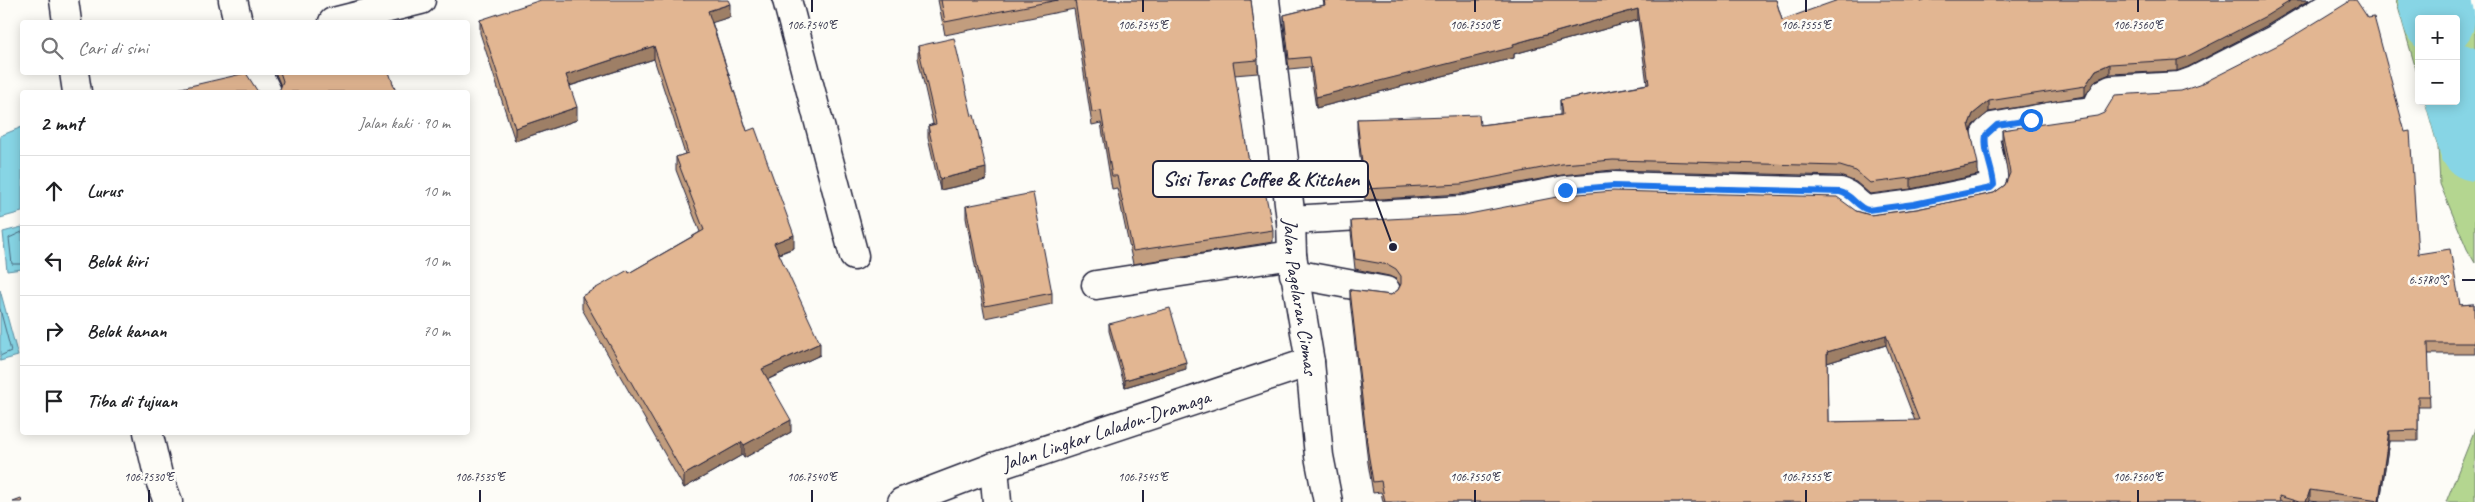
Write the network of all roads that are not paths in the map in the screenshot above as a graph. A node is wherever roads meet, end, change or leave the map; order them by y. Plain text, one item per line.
1 (64, 0) edge
2 (233, 0) edge
3 (421, 0) edge
4 (787, 0) edge
5 (1264, 0) edge
6 (2339, 0) edge
7 (67, 20) edge
8 (238, 20) edge
9 (341, 20) edge
10 (74, 75) edge
11 (258, 75) edge
12 (77, 90) edge
13 (266, 90) edge
14 (1290, 220) junction
15 (854, 256) dead end
16 (1293, 264) junction
17 (1096, 284) dead end
18 (1386, 291) dead end
19 (1310, 362) junction
20 (149, 435) edge
21 (994, 467) junction
22 (168, 502) edge
23 (902, 502) edge
24 (997, 502) edge
25 (1328, 502) edge

1 - 7 street
2 - 8 street
3 - 9 street
4 - 15 street
5 - 14 street, Jalan Pagelaran Ciomas
6 - 14 street
10 - 12 street
11 - 13 street
14 - 16 street, Jalan Pagelaran Ciomas
16 - 17 street
16 - 18 street
16 - 19 street, Jalan Pagelaran Ciomas
19 - 21 street, Jalan Lingkar Laladon-Dramaga
19 - 25 street, Jalan Pagelaran Ciomas
20 - 22 street
21 - 23 street, Jalan Lingkar Laladon-Dramaga
21 - 24 street

